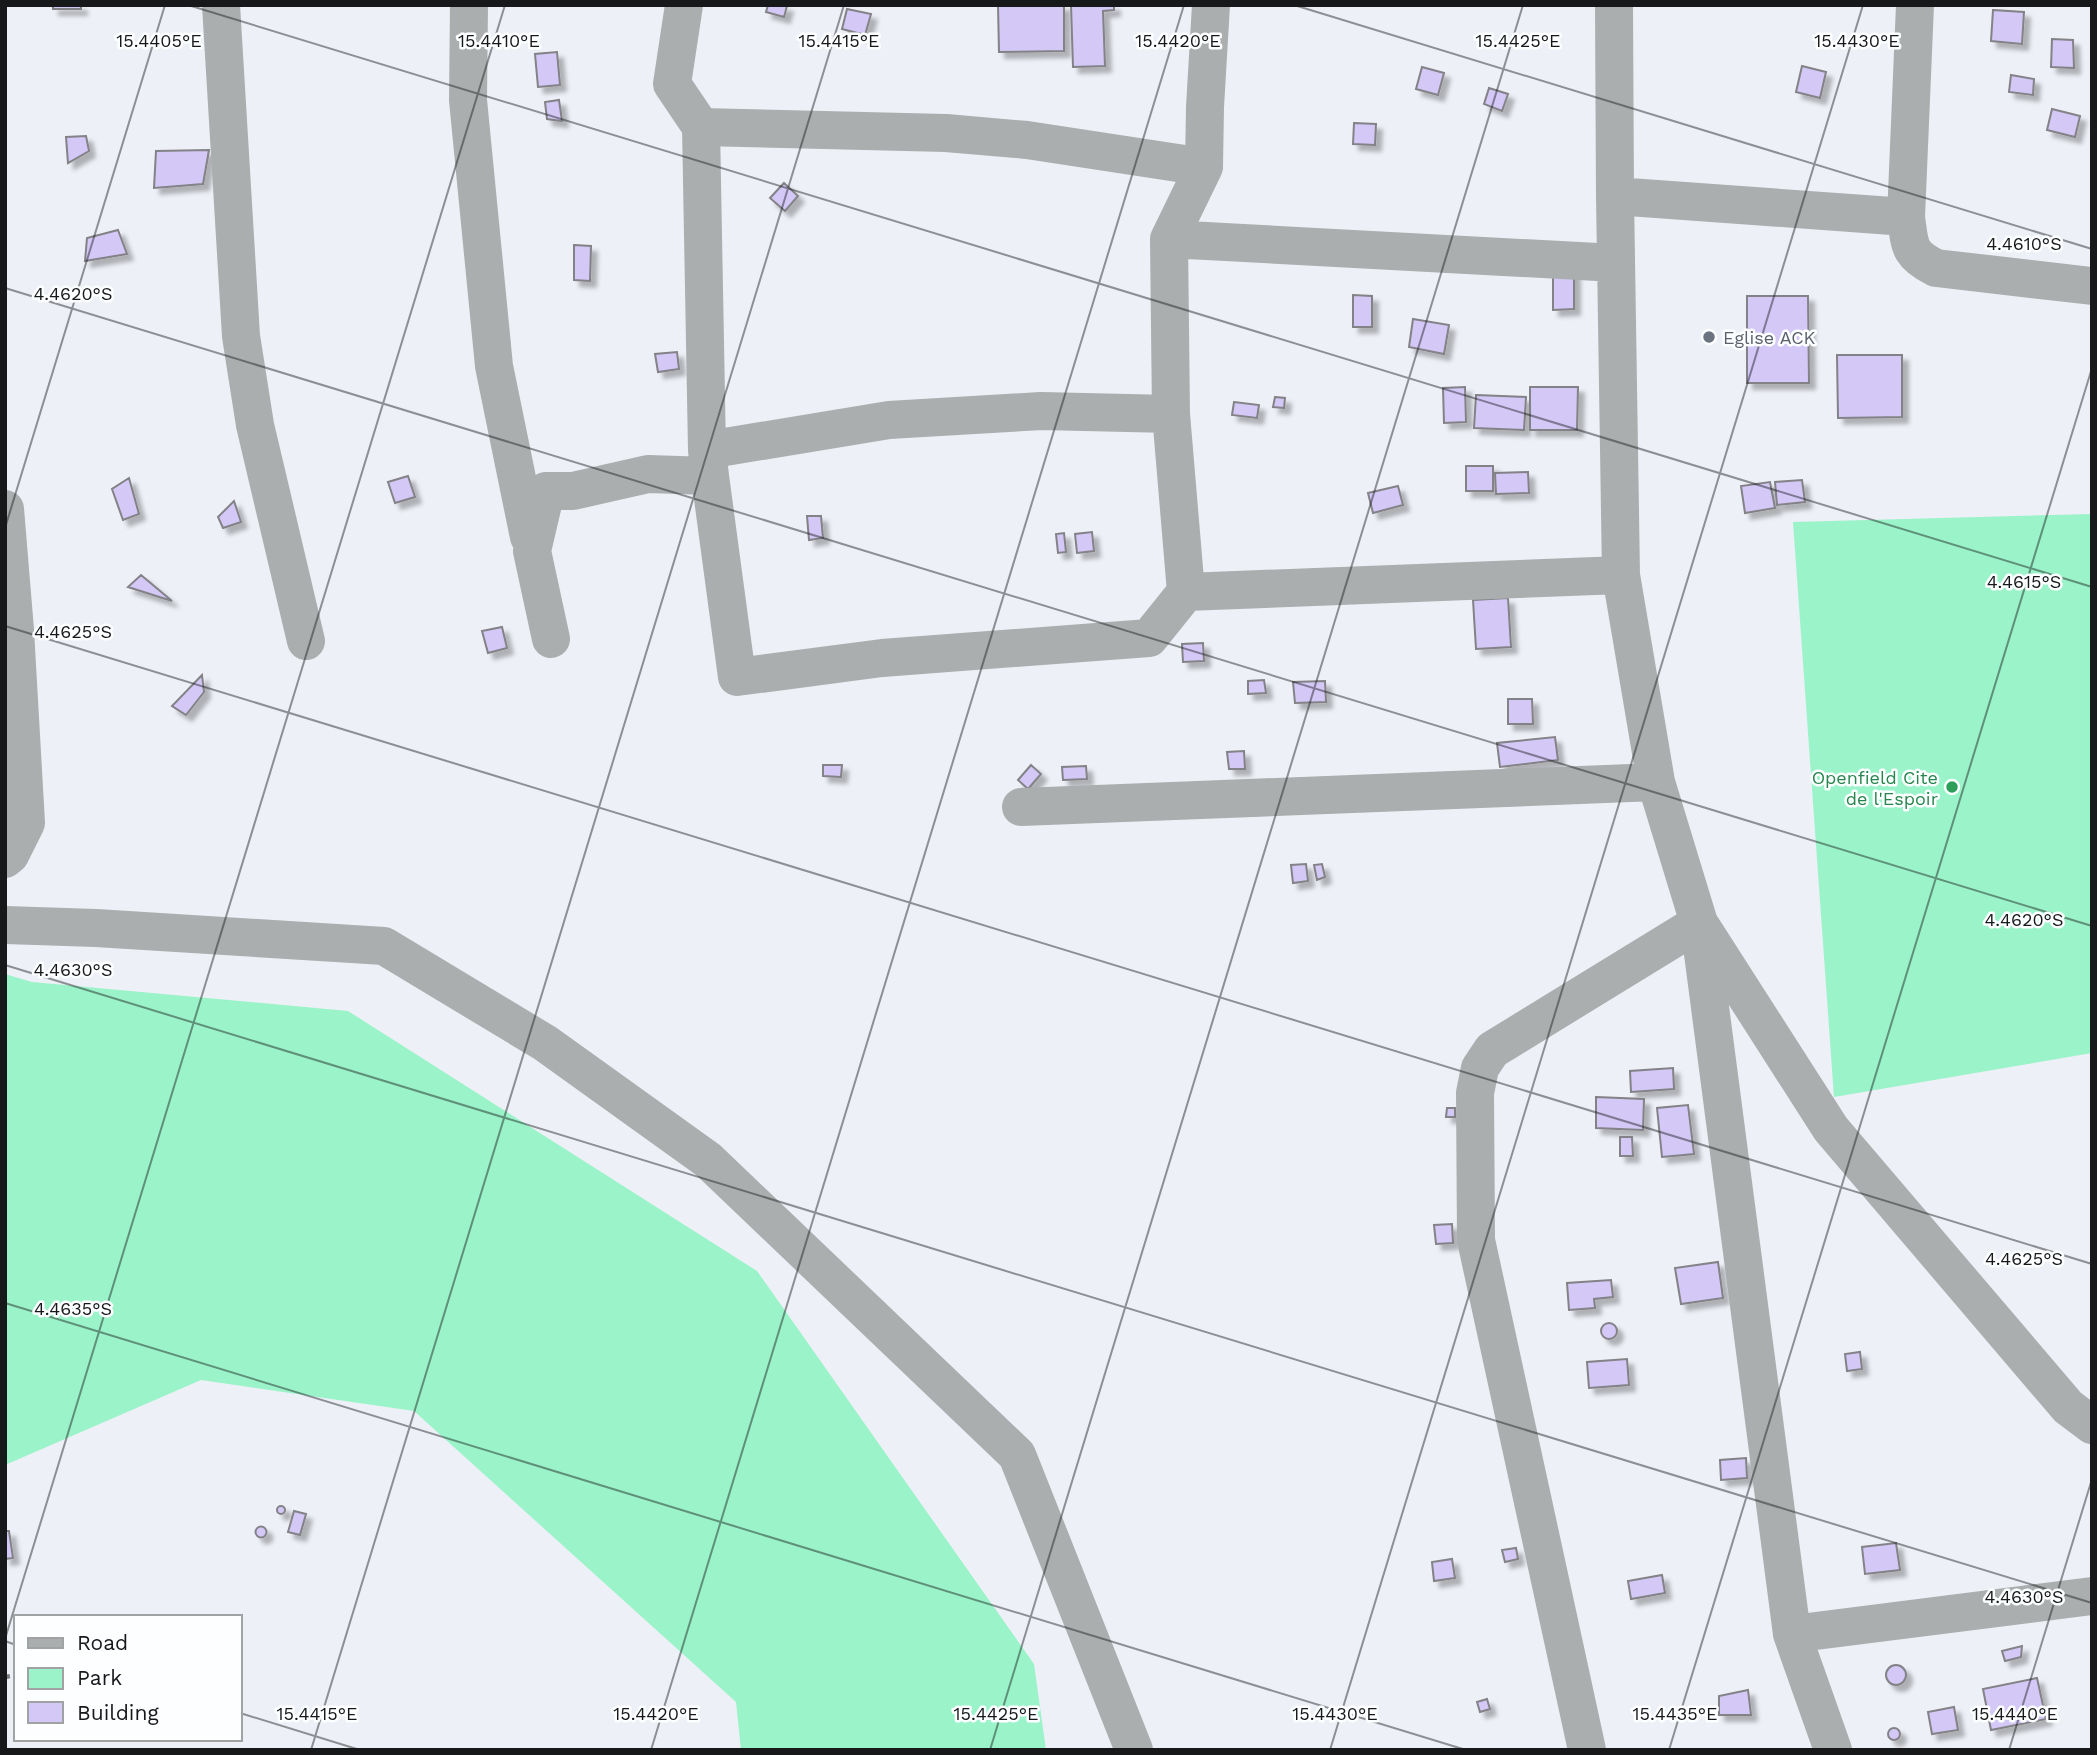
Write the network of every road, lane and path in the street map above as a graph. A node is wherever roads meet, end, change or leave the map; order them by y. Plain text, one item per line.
1 (221, 5) edge
2 (469, 5) edge
3 (684, 5) edge
4 (1212, 5) edge
5 (1614, 5) edge
6 (1915, 5) edge
7 (701, 127) junction
8 (1204, 167) junction
9 (1615, 196) junction
10 (1906, 216) junction
11 (1169, 239) junction
12 (1616, 263) junction
13 (2092, 286) edge
14 (1171, 414) junction
15 (709, 463) junction
16 (5, 509) edge
17 (532, 551) junction
18 (1621, 575) junction
19 (1186, 592) junction
20 (551, 639) dead end
21 (306, 641) dead end
22 (1656, 782) junction
23 (1021, 807) dead end
24 (5, 859) edge
25 (1699, 923) junction
26 (5, 925) edge
27 (2092, 1425) edge
28 (2092, 1596) edge
29 (1792, 1634) junction
30 (1134, 1750) edge
31 (1587, 1750) edge
32 (1833, 1750) edge

1 - 21 street
2 - 17 street
3 - 7 street
4 - 8 street
5 - 9 street
6 - 10 street
7 - 8 street
7 - 15 street
8 - 11 street
9 - 10 street
9 - 12 street
10 - 13 street
11 - 12 street
11 - 14 street
12 - 18 street
14 - 15 street
14 - 19 street
15 - 17 street
15 - 19 street
16 - 24 street
17 - 20 street
18 - 19 street
18 - 22 street
22 - 23 street
22 - 25 street
25 - 27 street
25 - 29 street
25 - 31 street
26 - 30 street
28 - 29 street
29 - 32 street

